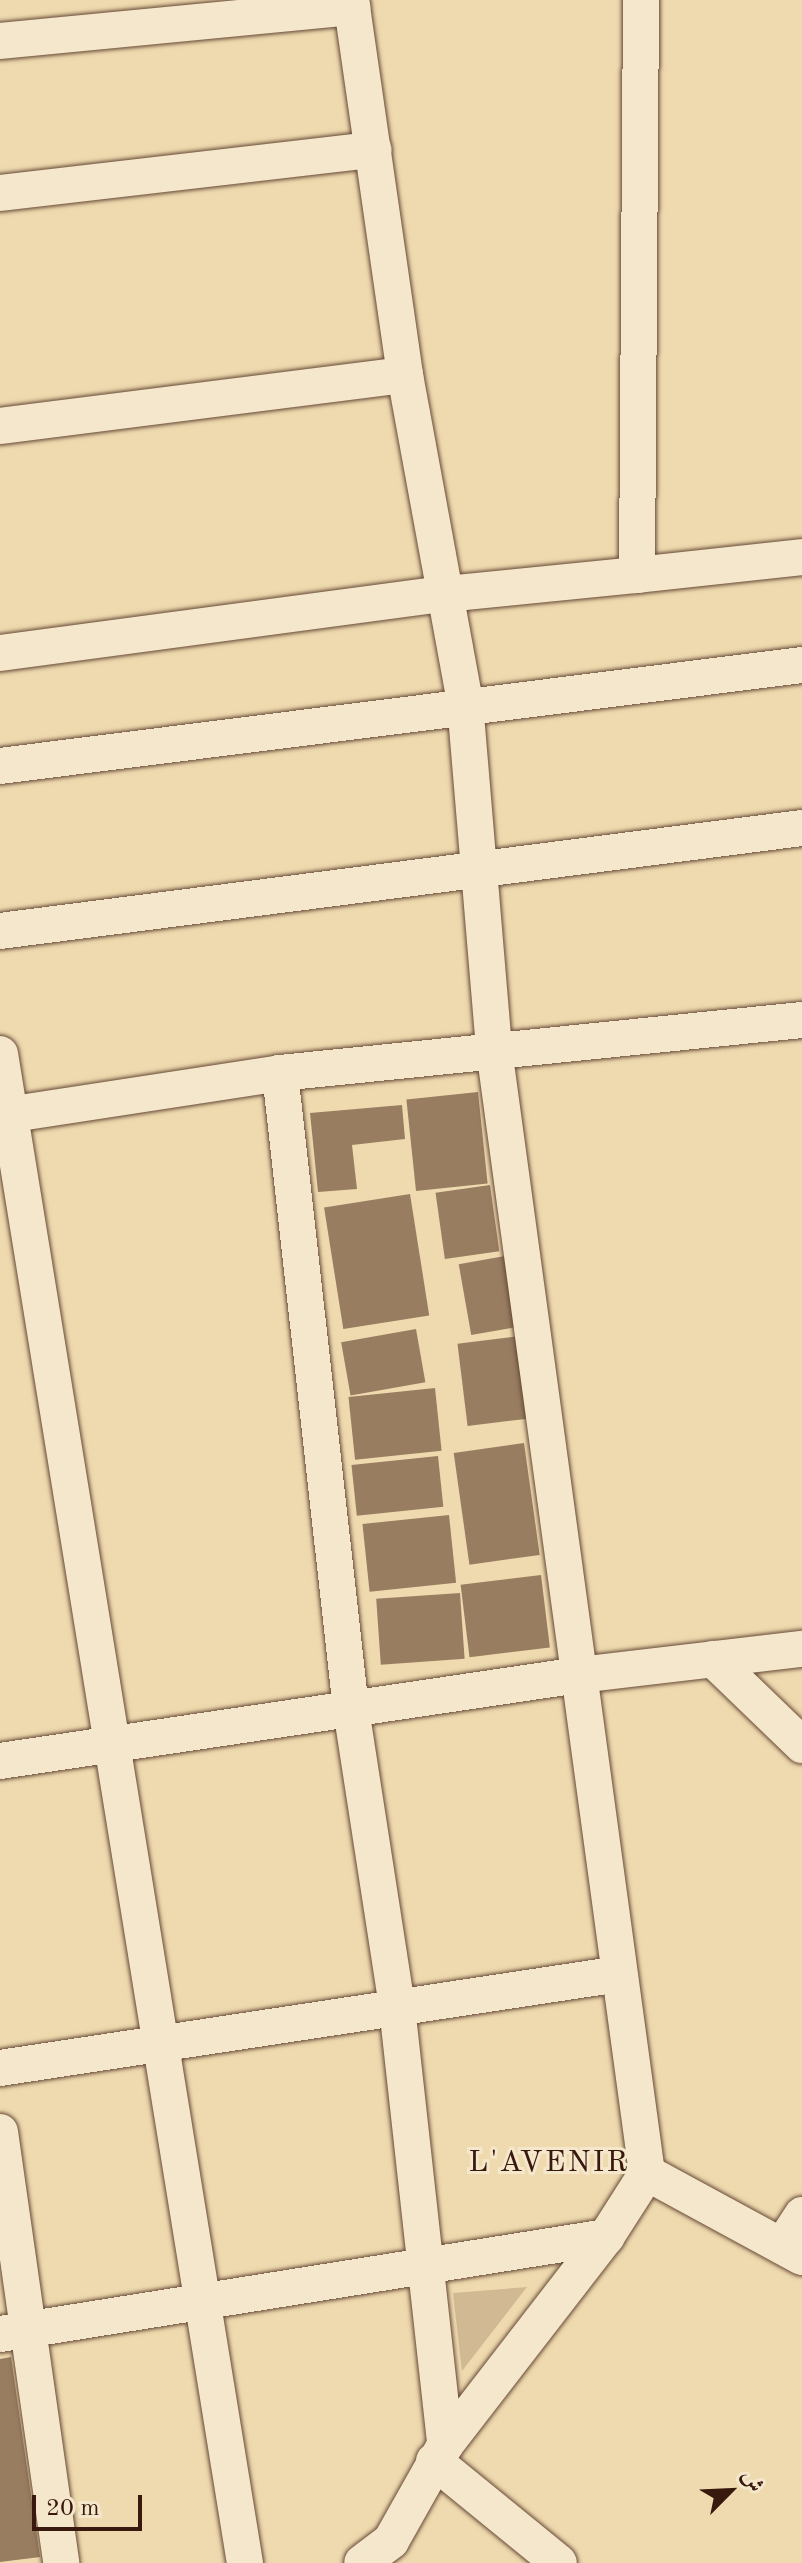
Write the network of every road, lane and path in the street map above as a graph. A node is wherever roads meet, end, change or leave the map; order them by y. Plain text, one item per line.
1 (641, 0) edge
2 (351, 3) edge
3 (0, 41) edge
4 (374, 150) junction
5 (0, 193) edge
6 (405, 375) junction
7 (0, 426) edge
8 (802, 557) edge
9 (637, 575) junction
10 (445, 594) junction
11 (0, 653) edge
12 (802, 665) edge
13 (465, 703) junction
14 (0, 766) edge
15 (802, 828) edge
16 (479, 867) junction
17 (0, 931) edge
18 (802, 1020) edge
19 (494, 1049) junction
20 (0, 1054) edge
21 (280, 1073) junction
22 (5, 1115) edge
23 (802, 1649) edge
24 (713, 1659) junction
25 (579, 1675) junction
26 (351, 1709) junction
27 (802, 1745) edge
28 (112, 1746) junction
29 (0, 1761) edge
30 (619, 1974) junction
31 (397, 2007) junction
32 (161, 2043) junction
33 (0, 2068) edge
34 (0, 2132) edge
35 (647, 2173) junction
36 (802, 2215) edge
37 (606, 2237) junction
38 (792, 2251) edge
39 (426, 2265) junction
40 (203, 2301) junction
41 (15, 2331) edge
42 (440, 2453) junction
43 (382, 2552) edge
44 (61, 2563) edge
45 (245, 2563) edge
46 (362, 2563) edge
47 (559, 2563) edge

1 - 9 street
2 - 3 street
2 - 4 street
4 - 5 street
4 - 6 street
6 - 7 street
6 - 10 street
8 - 9 street
9 - 10 street
10 - 11 street
10 - 13 street
12 - 13 street
13 - 14 street
13 - 16 street
15 - 16 street
16 - 17 street
16 - 19 street
18 - 19 street
19 - 21 street
19 - 25 street
20 - 22 street
21 - 22 street
21 - 26 street
22 - 28 street
23 - 24 street
24 - 25 street
24 - 27 street
25 - 26 street
25 - 30 street
26 - 28 street
26 - 31 street
28 - 29 street
28 - 32 street
30 - 31 street
30 - 35 street
31 - 32 street
31 - 39 street
32 - 33 street
32 - 40 street
34 - 41 street
35 - 37 street
35 - 38 street
36 - 38 street
37 - 39 street
37 - 42 street
39 - 40 street
39 - 42 street
40 - 41 street
40 - 45 street
41 - 44 street
42 - 43 street
42 - 47 street
43 - 46 street

